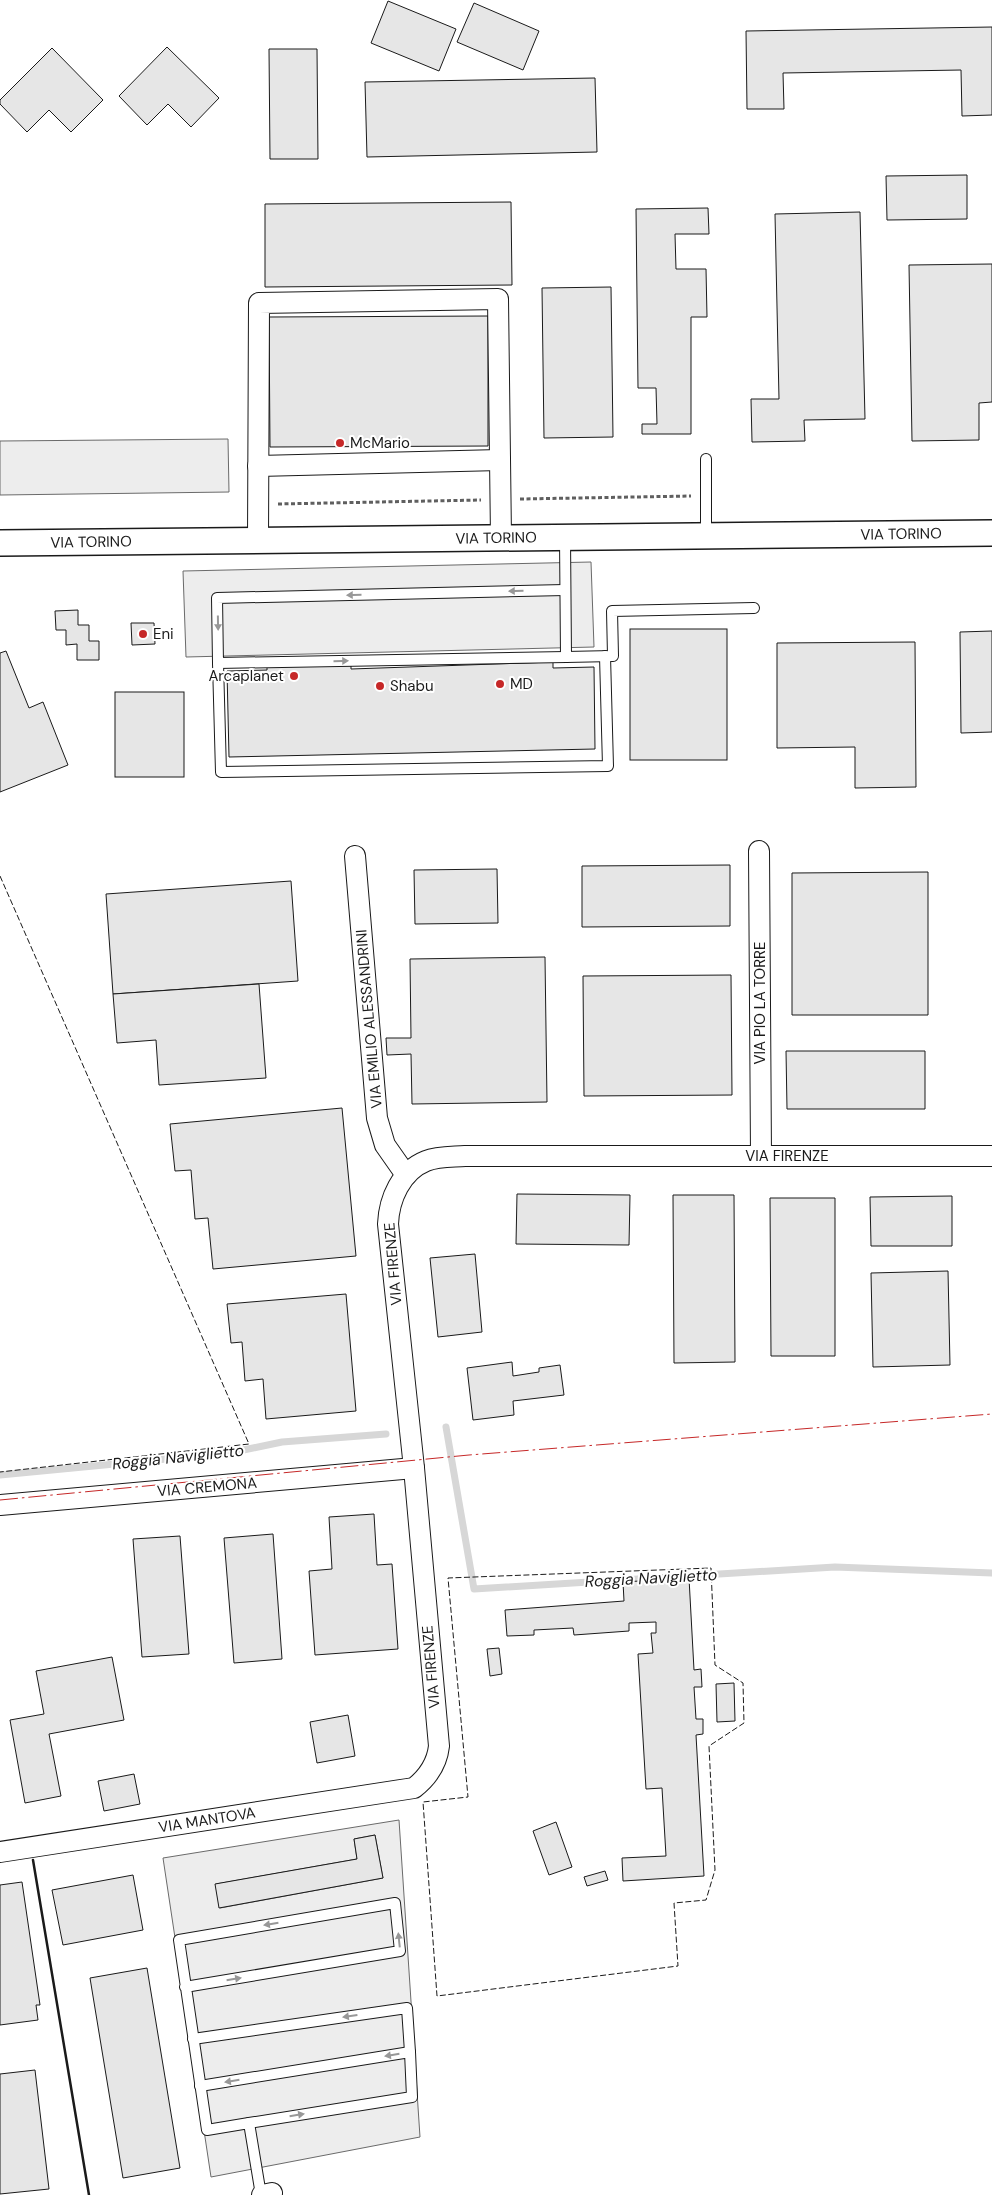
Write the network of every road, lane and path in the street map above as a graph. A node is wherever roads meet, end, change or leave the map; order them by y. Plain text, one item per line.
1 (706, 459) dead end
2 (500, 460) junction
3 (258, 466) junction
4 (706, 496) junction
5 (501, 500) junction
6 (258, 504) junction
7 (992, 533) edge
8 (706, 536) junction
9 (565, 537) junction
10 (501, 538) junction
11 (258, 540) junction
12 (0, 543) edge
13 (565, 590) junction
14 (754, 608) dead end
15 (605, 656) junction
16 (566, 657) junction
17 (218, 663) junction
18 (759, 851) dead end
19 (355, 856) dead end
20 (761, 1156) junction
21 (992, 1156) edge
22 (406, 1175) junction
23 (414, 1468) junction
24 (0, 1506) edge
25 (414, 1788) joint
26 (0, 1852) edge
27 (186, 1987) junction
28 (194, 2039) junction
29 (410, 2052) junction
30 (200, 2086) junction
31 (249, 2123) junction
32 (265, 2194) edge

1 - 4 lane
2 - 3 street
2 - 3 street
2 - 5 street
3 - 6 street
4 - 5 path
4 - 8 lane
5 - 6 path
5 - 10 street
6 - 11 street
7 - 8 street, VIA TORINO
8 - 9 street, VIA TORINO
9 - 10 street, VIA TORINO
9 - 13 lane
10 - 11 street, VIA TORINO
11 - 12 street, VIA TORINO
13 - 16 lane
13 -> 17 lane
14 - 15 lane
15 - 16 lane
15 - 17 lane
17 -> 16 lane
18 - 20 street, VIA PIO LA TORRE
19 - 22 street, VIA EMILIO ALESSANDRINI
20 - 21 street, VIA FIRENZE
20 - 22 street, VIA FIRENZE
22 - 23 street, VIA FIRENZE
23 - 24 street, VIA CREMONA
23 - 25 street, VIA FIRENZE
25 - 26 street, VIA MANTOVA
27 -> 27 lane
27 - 28 lane
29 -> 28 lane
28 - 30 lane
29 -> 30 lane
31 -> 29 lane
30 - 31 lane
31 - 32 lane

